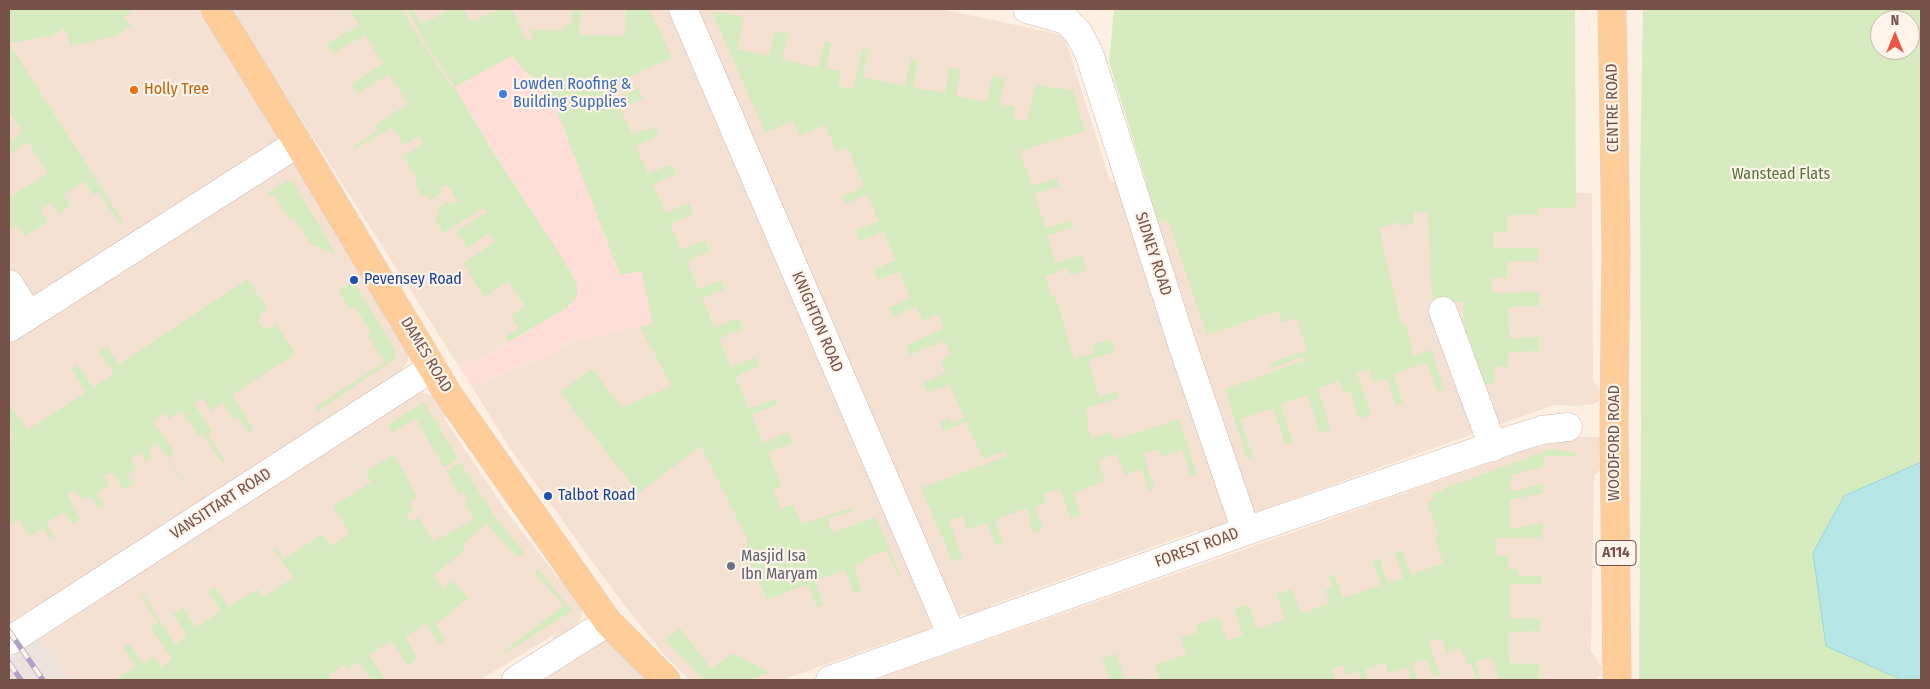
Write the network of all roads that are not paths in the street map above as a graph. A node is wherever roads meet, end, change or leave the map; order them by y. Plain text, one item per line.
1 (215, 9) edge
2 (683, 9) edge
3 (1027, 9) edge
4 (1612, 9) edge
5 (298, 143) junction
6 (1615, 206) joint
7 (9, 284) edge
8 (1443, 311) dead end
9 (19, 321) edge
10 (433, 367) junction
11 (1568, 427) dead end
12 (1492, 447) junction
13 (1246, 531) junction
14 (608, 622) junction
15 (952, 636) junction
16 (9, 641) edge
17 (516, 680) edge
18 (666, 680) edge
19 (830, 680) edge
20 (1617, 680) edge

1 - 5 main road, DAMES ROAD
2 - 15 street, KNIGHTON ROAD
3 - 13 street, SIDNEY ROAD
4 - 6 main road, CENTRE ROAD / A114
5 - 9 street
5 - 10 main road, DAMES ROAD
6 - 20 main road, WOODFORD ROAD / A114
7 - 9 street
8 - 12 street
10 - 14 main road, DAMES ROAD
10 - 16 street, VANSITTART ROAD
11 - 12 street, FOREST ROAD
12 - 13 street, FOREST ROAD
13 - 15 street, FOREST ROAD
14 - 17 street
14 - 18 main road, DAMES ROAD
15 - 19 street, FOREST ROAD

